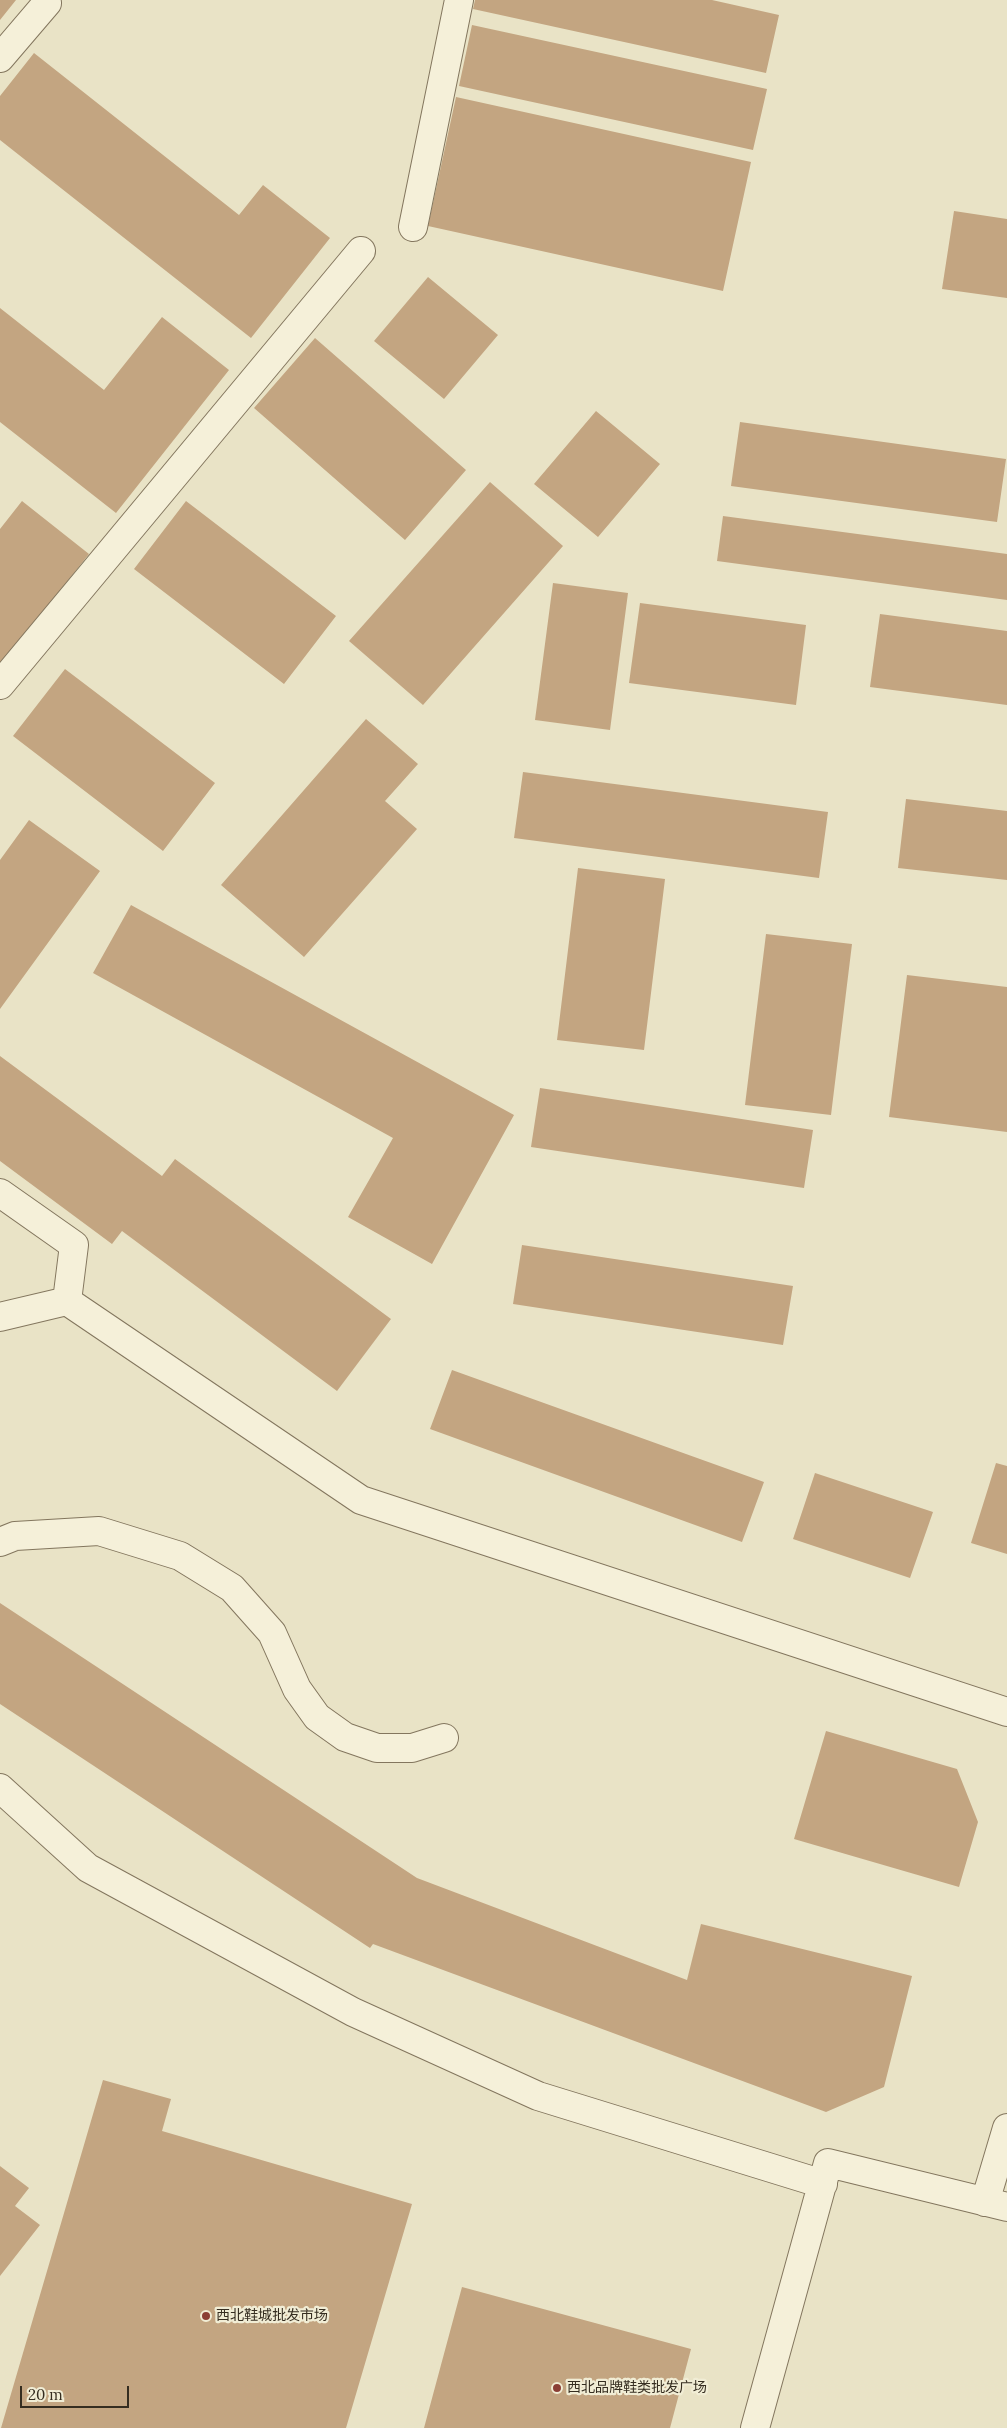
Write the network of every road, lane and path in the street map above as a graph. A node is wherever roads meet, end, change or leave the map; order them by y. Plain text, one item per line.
1 (459, 0) edge
2 (47, 3) dead end
3 (0, 58) edge
4 (413, 227) dead end
5 (361, 251) dead end
6 (0, 685) edge
7 (0, 1193) edge
8 (67, 1301) junction
9 (0, 1317) edge
10 (0, 1542) edge
11 (1007, 1712) edge
12 (444, 1738) dead end
13 (0, 1788) edge
14 (1007, 2128) edge
15 (823, 2184) junction
16 (996, 2204) edge
17 (755, 2428) edge

1 - 4 street
2 - 3 street
5 - 6 street
7 - 8 street
8 - 9 street
8 - 11 street
10 - 12 street
13 - 15 street
14 - 16 street
15 - 16 street
15 - 17 street

